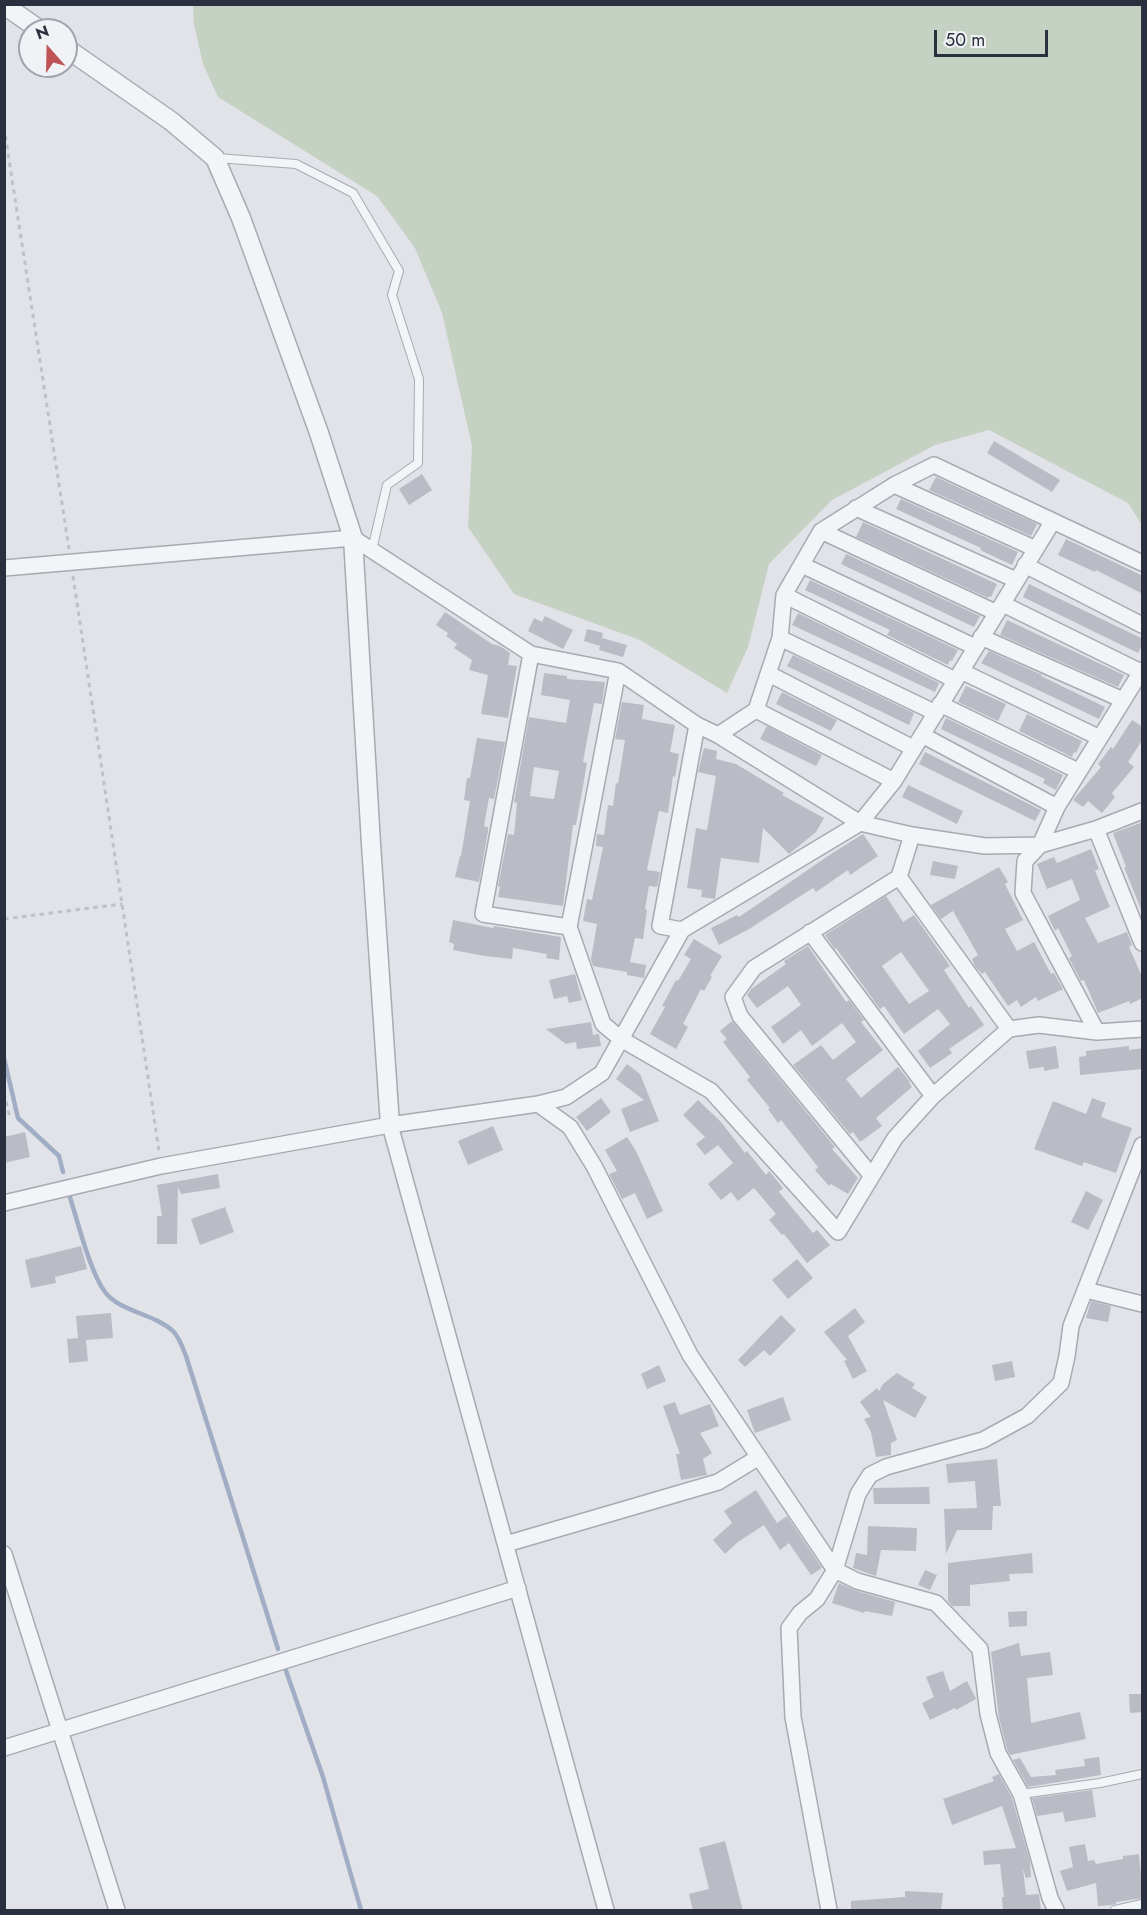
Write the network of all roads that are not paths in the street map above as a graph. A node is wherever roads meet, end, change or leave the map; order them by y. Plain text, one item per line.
1 (4, 5) edge
2 (23, 18) edge
3 (78, 56) edge
4 (215, 158) junction
5 (894, 485) junction
6 (856, 508) junction
7 (1053, 521) junction
8 (821, 531) junction
9 (353, 538) junction
10 (1036, 549) junction
11 (372, 550) junction
12 (1143, 563) edge
13 (802, 565) junction
14 (1024, 565) junction
15 (4, 568) edge
16 (1016, 580) junction
17 (784, 595) junction
18 (1000, 609) junction
19 (1143, 625) edge
20 (780, 638) junction
21 (978, 642) junction
22 (531, 654) junction
23 (618, 671) junction
24 (1142, 671) edge
25 (769, 674) junction
26 (958, 676) junction
27 (1123, 700) junction
28 (938, 709) junction
29 (756, 710) junction
30 (697, 725) junction
31 (718, 735) junction
32 (922, 735) junction
33 (1100, 738) junction
34 (913, 748) junction
35 (1078, 771) junction
36 (894, 780) junction
37 (1057, 807) junction
38 (1143, 810) edge
39 (860, 823) junction
40 (1096, 829) junction
41 (912, 835) junction
42 (1040, 845) junction
43 (899, 877) junction
44 (569, 927) junction
45 (682, 930) junction
46 (810, 932) junction
47 (1143, 943) edge
48 (1009, 1029) junction
49 (1143, 1029) edge
50 (1097, 1032) junction
51 (621, 1039) junction
52 (933, 1096) junction
53 (538, 1104) junction
54 (390, 1125) junction
55 (1143, 1145) edge
56 (871, 1175) junction
57 (4, 1203) edge
58 (1086, 1290) junction
59 (1143, 1304) edge
60 (759, 1457) junction
61 (506, 1544) junction
62 (4, 1554) edge
63 (835, 1570) junction
64 (518, 1588) junction
65 (60, 1730) junction
66 (4, 1748) edge
67 (1143, 1774) edge
68 (1021, 1794) junction
69 (1143, 1904) edge
70 (117, 1911) edge
71 (606, 1911) edge
72 (829, 1911) edge
73 (1056, 1911) edge
74 (1116, 1911) edge

1 - 2 street
3 - 4 street
4 - 9 street
4 - 11 lane
5 - 6 street
5 - 7 street
5 - 10 street
6 - 8 street
6 - 16 street
7 - 10 street
7 - 12 street
8 - 13 street
8 - 18 street
9 - 11 street
9 - 15 street
9 - 54 street
10 - 14 street
11 - 22 street
13 - 17 street
13 - 21 street
14 - 16 street
14 - 19 street
16 - 18 street
17 - 20 street
17 - 26 street
18 - 21 street
18 - 24 street
20 - 25 street
20 - 28 street
21 - 26 street
21 - 27 street
22 - 23 street
22 - 44 street
23 - 30 street
23 - 44 street
24 - 27 street
25 - 29 street
25 - 34 street
26 - 28 street
26 - 33 street
27 - 33 street
28 - 32 street
28 - 35 street
29 - 31 street
29 - 36 street
30 - 31 street
30 - 45 street
31 - 39 street
32 - 34 street
32 - 37 street
33 - 35 street
34 - 36 street
35 - 37 street
36 - 39 street
37 - 42 street
38 - 40 street
39 - 41 street
39 - 45 street
40 - 42 street
40 - 47 street
41 - 42 street
41 - 43 street
42 - 50 street
43 - 46 street
43 - 48 street
44 - 51 street
45 - 51 street
46 - 52 street
46 - 56 street
48 - 50 street
48 - 52 street
49 - 50 street
51 - 53 street
51 - 56 street
52 - 56 street
53 - 54 street
53 - 60 street
54 - 57 street
54 - 61 street
55 - 58 street
58 - 59 street
58 - 63 street
60 - 61 street
60 - 63 street
61 - 64 street
62 - 65 street
63 - 68 street
63 - 72 street
64 - 65 street
64 - 71 street
65 - 66 street
65 - 70 street
67 - 68 lane
68 - 73 street
69 - 74 lane

